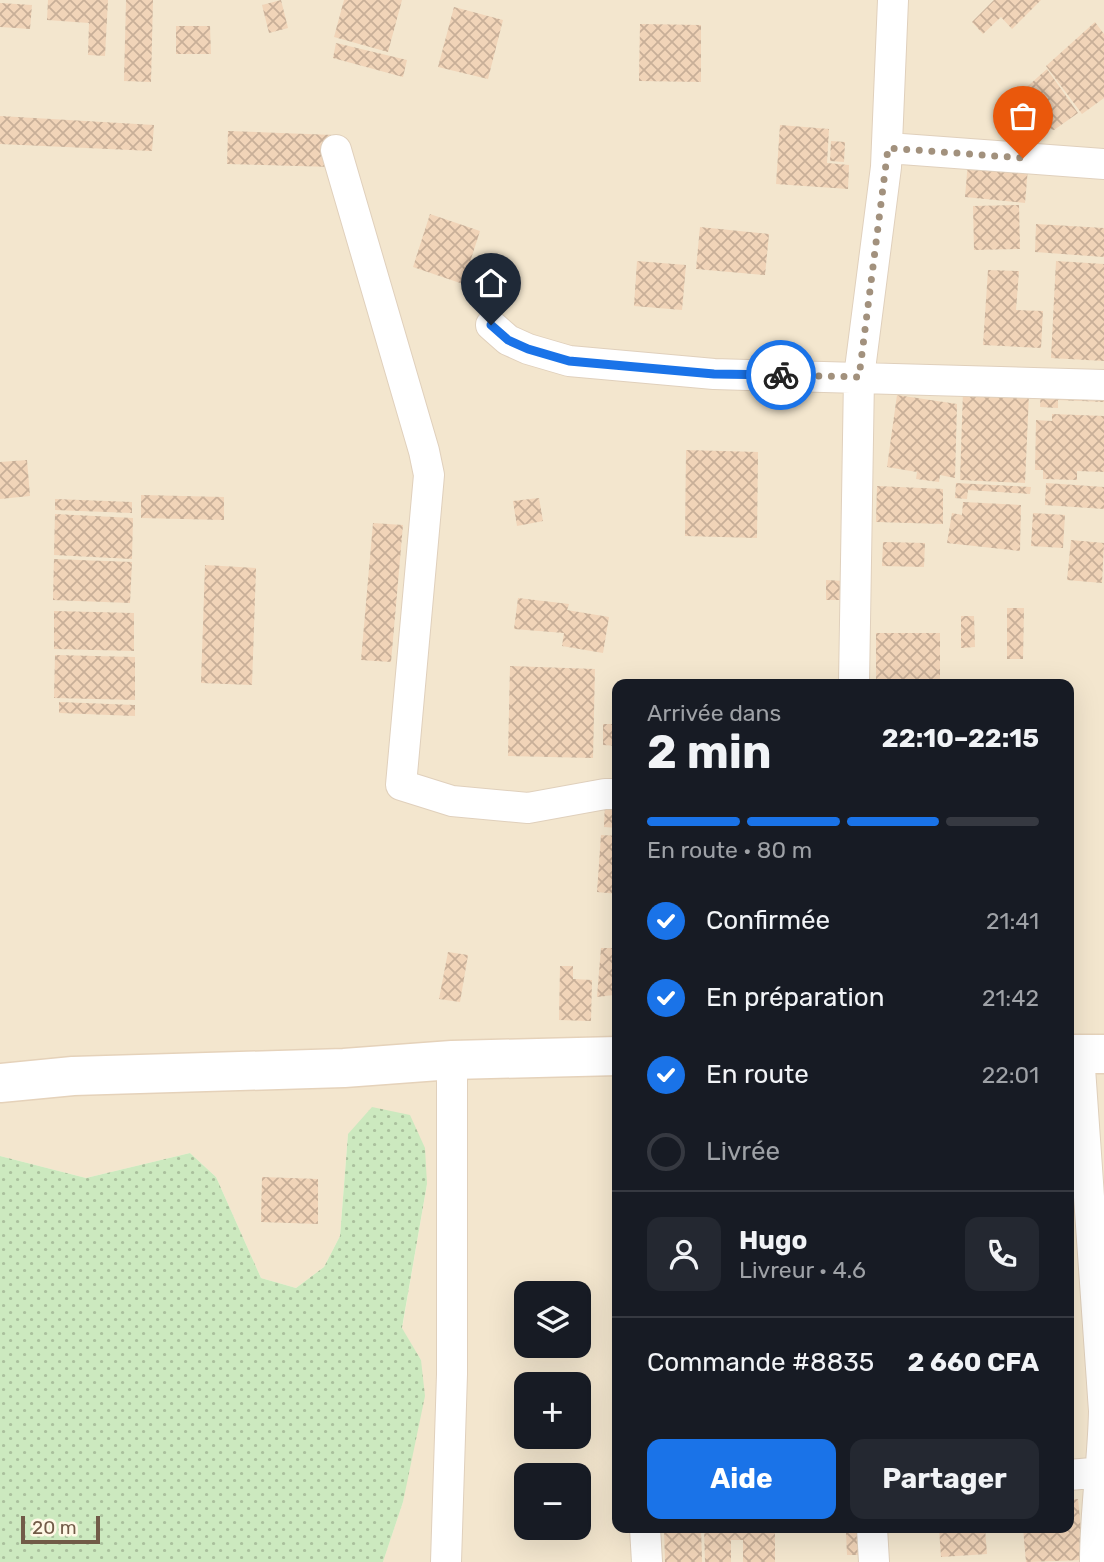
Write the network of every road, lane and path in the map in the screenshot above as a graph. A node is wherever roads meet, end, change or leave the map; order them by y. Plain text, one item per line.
1 (893, 0) edge
2 (888, 148) junction
3 (336, 150) dead end
4 (1104, 164) edge
5 (491, 325) dead end
6 (859, 377) junction
7 (1104, 385) edge
8 (854, 679) edge
9 (612, 794) edge
10 (1084, 1054) edge
11 (612, 1056) edge
12 (452, 1060) junction
13 (0, 1083) edge
14 (1102, 1472) edge
15 (1074, 1475) edge
16 (645, 1533) edge
17 (872, 1533) edge
18 (446, 1562) edge
19 (647, 1562) edge
20 (874, 1562) edge
21 (1095, 1562) edge

1 - 2 street
2 - 4 street
2 - 6 street
3 - 9 street
5 - 6 street
6 - 7 street
6 - 8 street
10 - 14 street
11 - 12 main road
12 - 13 main road
12 - 18 street
14 - 15 street
14 - 21 street
16 - 19 street
17 - 20 street

